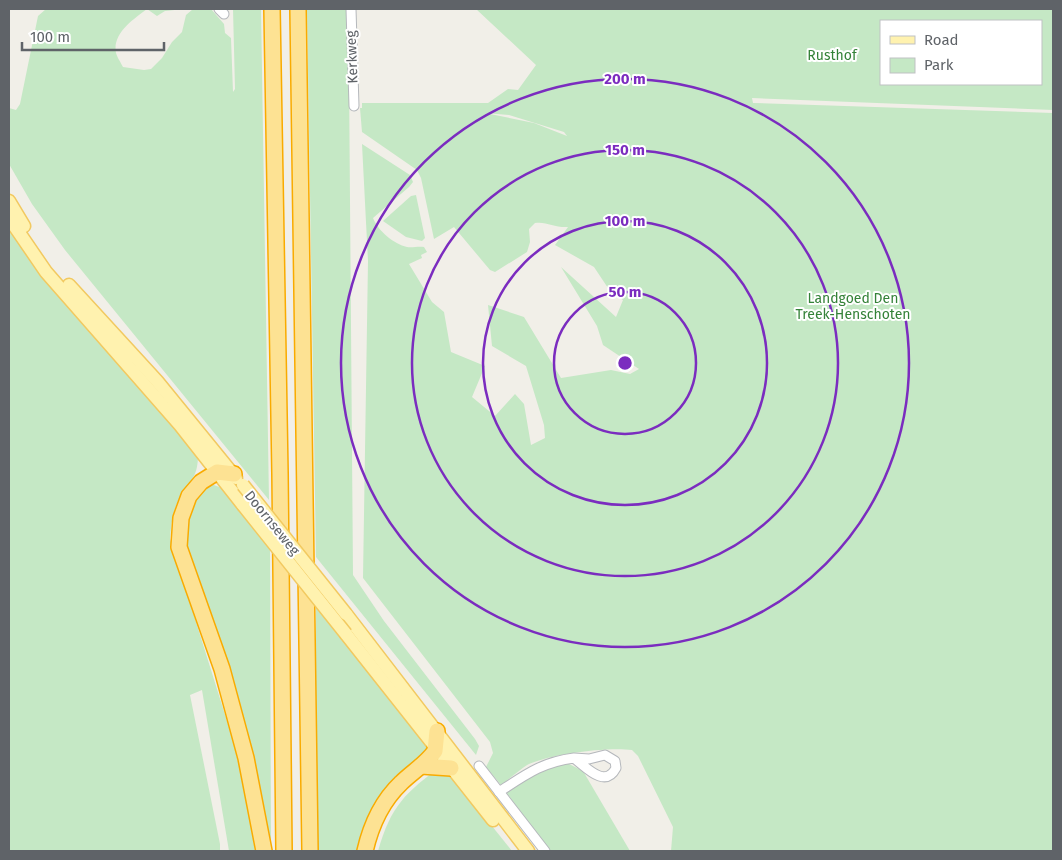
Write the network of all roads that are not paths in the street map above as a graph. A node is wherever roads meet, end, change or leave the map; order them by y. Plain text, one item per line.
1 (272, 9) edge
2 (298, 9) edge
3 (351, 9) edge
4 (354, 106) dead end
5 (9, 201) edge
6 (9, 218) edge
7 (217, 472) junction
8 (238, 480) junction
9 (437, 731) junction
10 (436, 749) junction
11 (574, 758) dead end
12 (421, 766) junction
13 (479, 766) dead end
14 (451, 768) junction
15 (499, 792) junction
16 (264, 851) edge
17 (284, 851) edge
18 (310, 851) edge
19 (365, 851) edge
20 (518, 851) edge
21 (528, 851) edge
22 (545, 851) edge

1 - 17 highway
2 - 18 highway
3 - 4 street, Kerkweg
5 - 8 main road, Doornseweg
6 - 7 main road, Doornseweg
7 - 8 highway
7 - 10 main road, Doornseweg, bridge
7 - 16 highway
8 - 9 main road, Doornseweg, bridge
9 - 10 highway
9 - 21 main road, Doornseweg
10 - 12 highway
10 - 14 main road, Doornseweg
11 - 15 street
12 - 14 highway
12 - 19 highway
13 - 15 street
14 - 20 main road, Doornseweg
15 - 22 street

